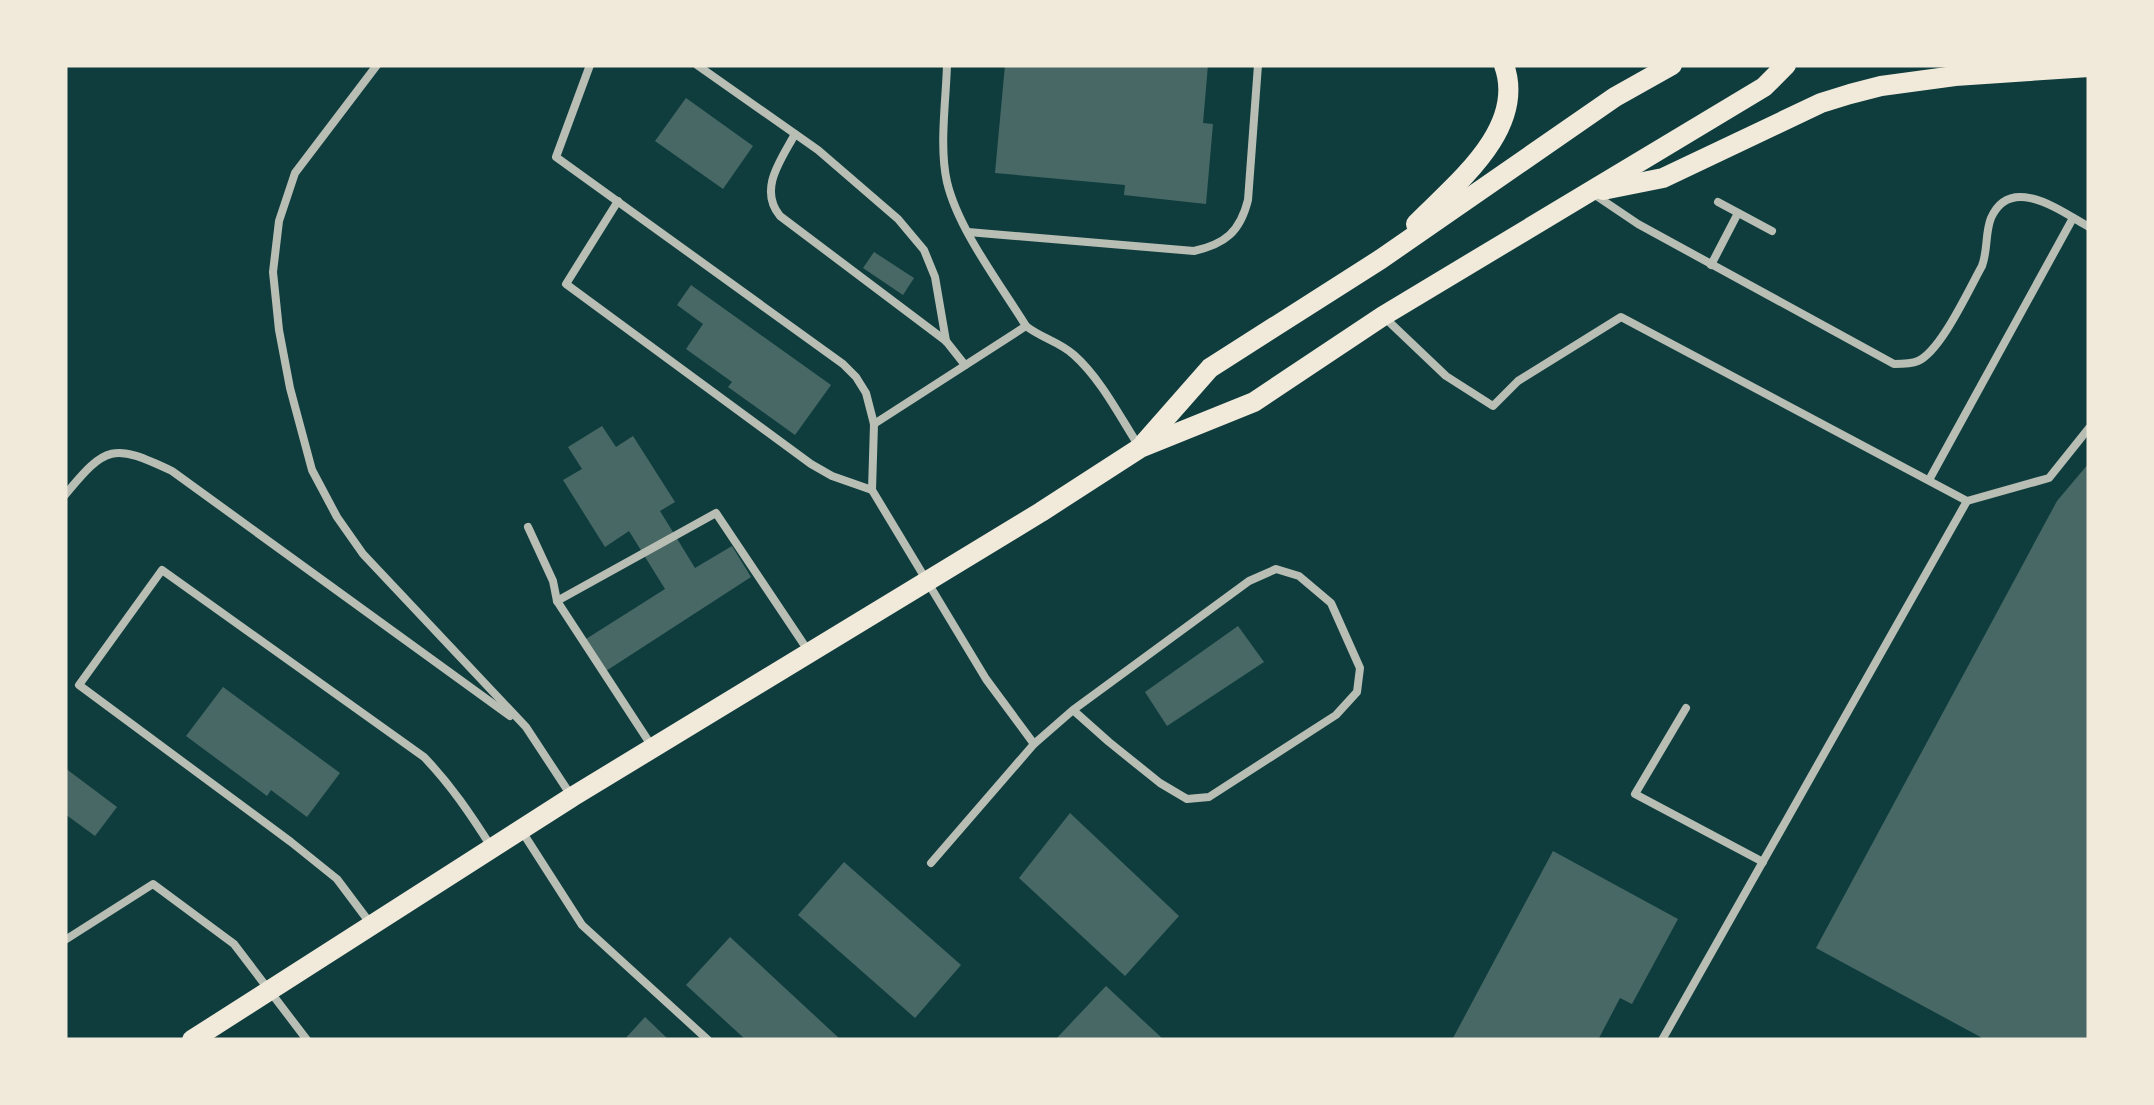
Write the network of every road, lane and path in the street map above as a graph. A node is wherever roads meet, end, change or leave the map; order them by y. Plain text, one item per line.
1 (377, 65) edge
2 (590, 65) edge
3 (697, 65) edge
4 (947, 65) edge
5 (1258, 65) edge
6 (1504, 65) edge
7 (1672, 65) edge
8 (1786, 65) edge
9 (2089, 67) edge
10 (795, 134) junction
11 (1591, 192) junction
12 (618, 202) junction
13 (1718, 202) dead end
14 (1738, 213) junction
15 (2073, 218) junction
16 (2089, 227) edge
17 (1772, 231) dead end
18 (968, 232) junction
19 (1381, 259) junction
20 (1711, 265) junction
21 (1382, 316) junction
22 (1026, 326) junction
23 (946, 340) junction
24 (965, 365) junction
25 (874, 424) junction
26 (2089, 428) edge
27 (1140, 448) junction
28 (1929, 480) junction
29 (872, 490) junction
30 (65, 495) edge
31 (1968, 501) junction
32 (528, 527) dead end
33 (926, 580) junction
34 (557, 602) junction
35 (809, 653) junction
36 (1686, 708) dead end
37 (1073, 710) junction
38 (526, 727) junction
39 (1034, 744) junction
40 (653, 748) junction
41 (572, 797) junction
42 (521, 830) junction
43 (492, 848) junction
44 (931, 862) dead end
45 (1763, 862) junction
46 (372, 926) junction
47 (66, 938) edge
48 (269, 990) junction
49 (192, 1040) edge
50 (307, 1040) edge
51 (708, 1040) edge
52 (1662, 1040) edge

1 - 38 lane
2 - 12 lane
3 - 10 lane
4 - 18 lane
5 - 18 lane
6 - 19 main road
7 - 19 main road
8 - 11 main road
9 - 11 main road
10 - 23 lane
10 - 23 lane
11 - 20 lane
11 - 21 main road
12 - 25 lane
12 - 29 lane
13 - 14 lane
14 - 17 lane
14 - 20 lane
15 - 16 lane
15 - 20 lane
15 - 28 lane
18 - 22 lane
19 - 27 main road
21 - 27 main road
21 - 28 lane
22 - 24 lane
22 - 27 lane
23 - 24 lane
24 - 25 lane
25 - 29 lane
26 - 31 lane
27 - 33 main road
28 - 31 lane
29 - 33 lane
30 - 38 lane
31 - 45 lane
32 - 34 lane
33 - 35 main road
33 - 39 lane
34 - 35 lane
34 - 40 lane
35 - 40 main road
36 - 45 lane
37 - 37 lane
37 - 39 lane
38 - 41 lane
39 - 44 lane
40 - 41 main road
41 - 42 main road
42 - 43 main road
42 - 51 lane
43 - 46 main road
43 - 46 lane
45 - 52 lane
46 - 48 main road
47 - 48 lane
48 - 49 main road
48 - 50 lane

